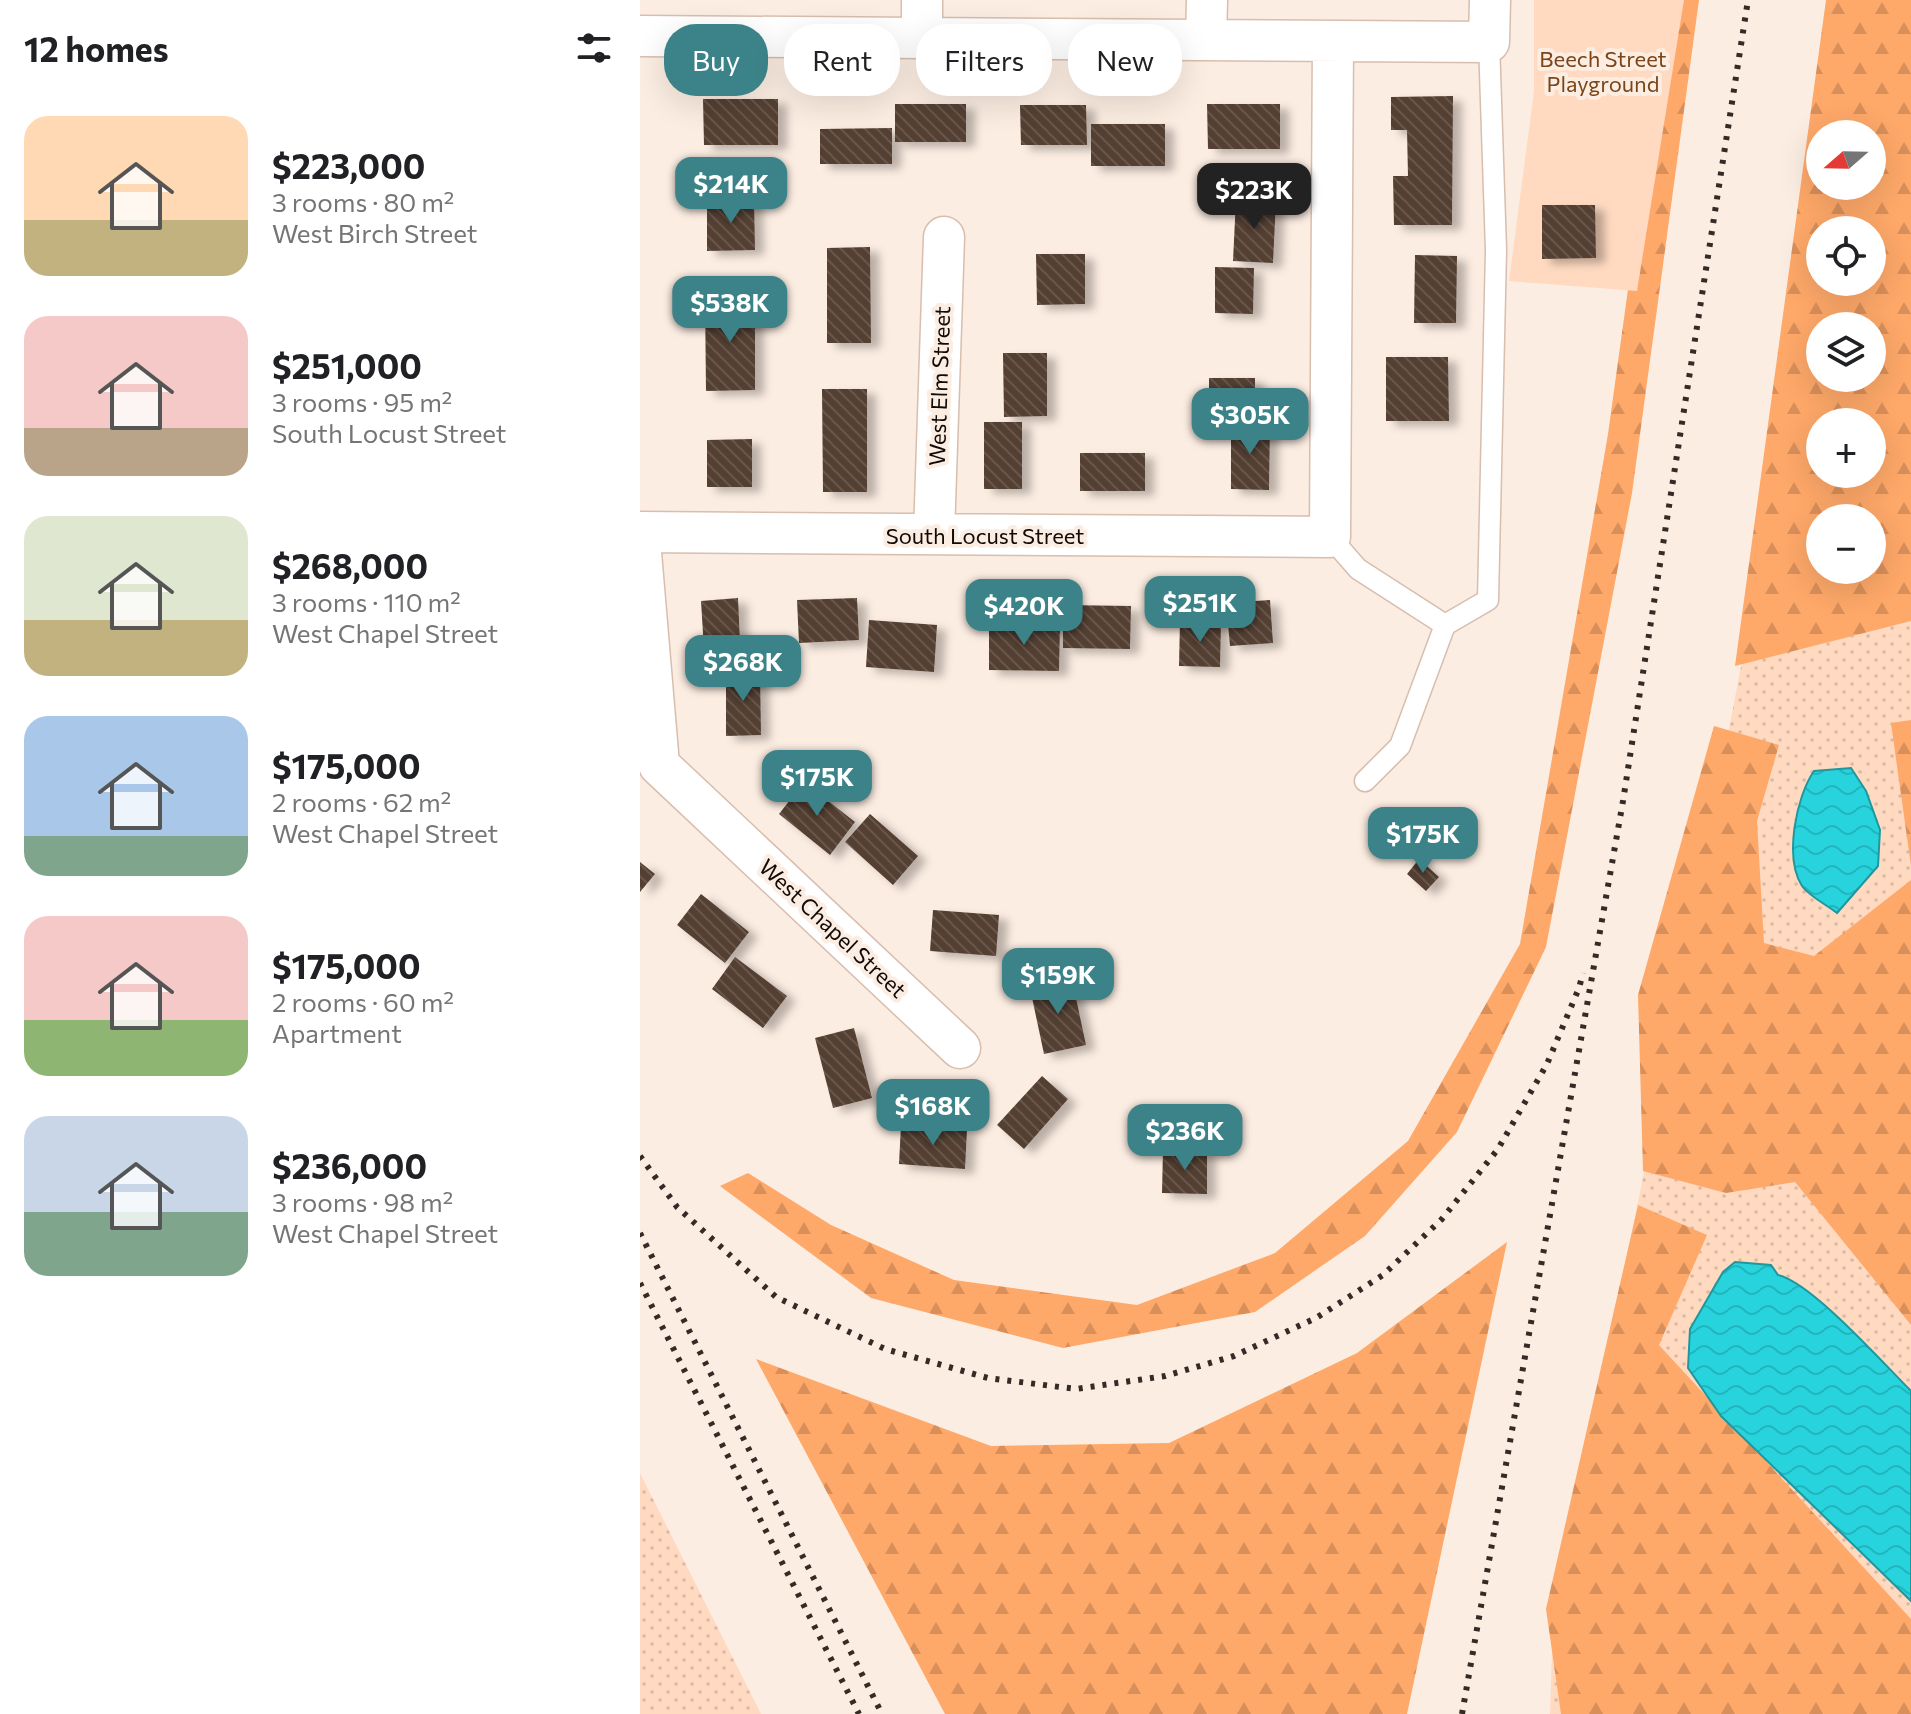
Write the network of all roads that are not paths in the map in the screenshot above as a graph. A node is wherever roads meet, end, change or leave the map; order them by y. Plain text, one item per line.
1 (1207, 0) edge
2 (1490, 0) edge
3 (922, 19) edge
4 (640, 36) edge
5 (1206, 39) junction
6 (1333, 41) junction
7 (1489, 42) junction
8 (944, 237) dead end
9 (640, 532) edge
10 (934, 534) junction
11 (1330, 537) junction
12 (640, 541) edge
13 (1445, 625) junction
14 (1365, 781) dead end
15 (960, 1048) dead end

1 - 5 street
2 - 7 street
3 - 4 street
3 - 5 street
5 - 6 street
6 - 7 street
6 - 11 street
7 - 13 lane
8 - 10 street, West Elm Street
9 - 10 street, South Locust Street
10 - 11 street, South Locust Street
11 - 13 lane
12 - 15 street, West Chapel Street
13 - 14 lane

